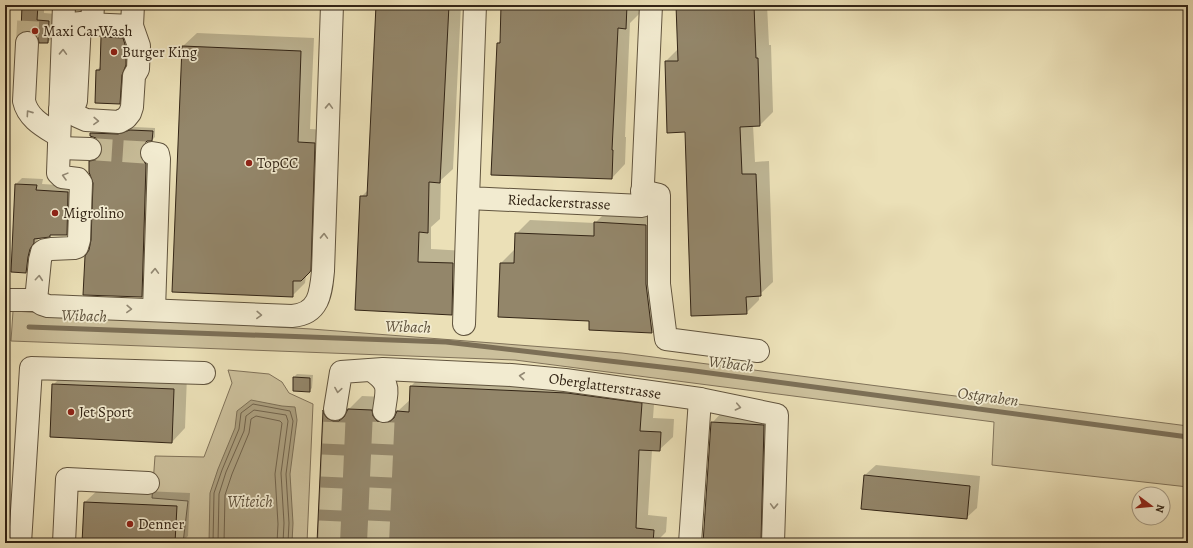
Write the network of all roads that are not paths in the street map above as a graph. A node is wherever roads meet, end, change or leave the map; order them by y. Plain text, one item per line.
1 (332, 5) edge
2 (475, 5) edge
3 (651, 5) edge
4 (132, 15) edge
5 (78, 16) edge
6 (27, 43) tunnel mouth
7 (66, 110) junction
8 (59, 142) junction
9 (90, 150) tunnel mouth
10 (152, 152) dead end
11 (642, 191) junction
12 (468, 198) junction
13 (5, 300) edge
14 (36, 300) junction
15 (154, 310) junction
16 (464, 324) dead end
17 (758, 351) dead end
18 (371, 370) junction
19 (204, 373) dead end
20 (700, 399) junction
21 (335, 409) tunnel mouth
22 (384, 411) tunnel mouth
23 (148, 483) dead end
24 (20, 543) edge
25 (64, 543) edge
26 (690, 543) edge
27 (772, 543) edge

15 -> 1 street
2 - 12 street
3 - 11 street, Riedackerstrasse
4 - 5 street
7 -> 4 street
7 -> 5 street
8 -> 6 street
7 - 8 street
8 - 9 street
14 -> 8 street
15 -> 10 street
11 - 12 street, Riedackerstrasse
11 - 17 street
12 - 16 street
13 - 14 street
14 -> 15 street
20 -> 18 street, Oberglatterstrasse
18 -> 21 street, Oberglatterstrasse
18 - 22 street
19 - 24 street
20 - 26 street
20 -> 27 street, Oberglatterstrasse
23 - 25 street

